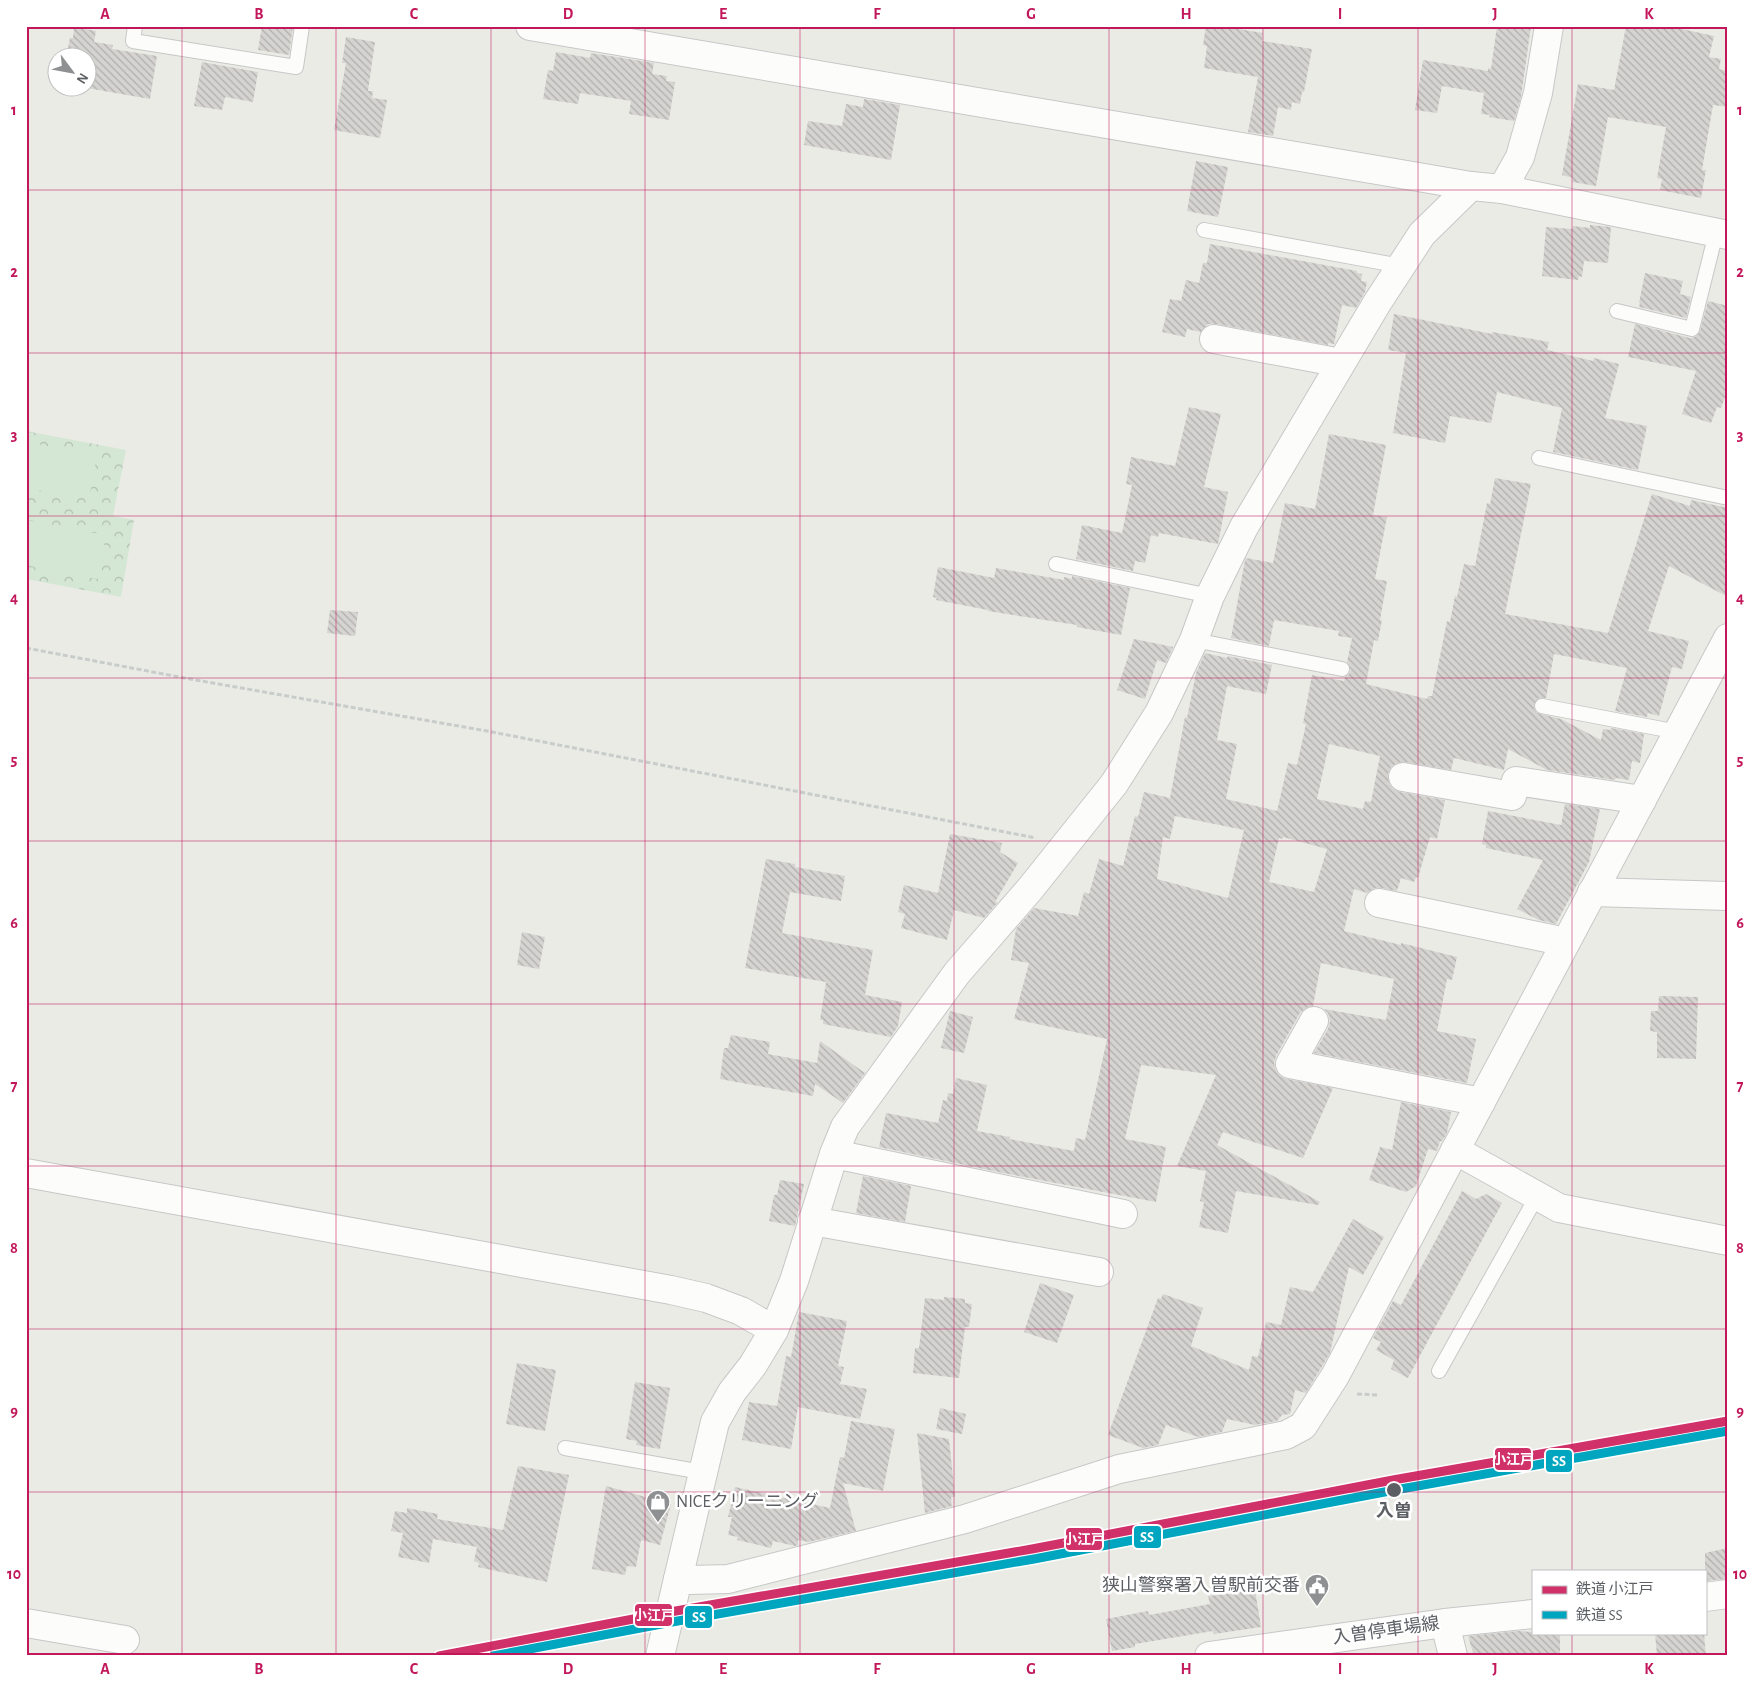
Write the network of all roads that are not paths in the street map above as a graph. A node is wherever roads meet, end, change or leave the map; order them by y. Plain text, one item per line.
1 (136, 26) edge
2 (302, 26) edge
3 (530, 26) edge
4 (1549, 26) edge
5 (1471, 186) junction
6 (1502, 190) junction
7 (1204, 230) dead end
8 (1722, 234) edge
9 (1401, 266) junction
10 (1617, 311) dead end
11 (1214, 340) dead end
12 (1342, 363) junction
13 (1539, 458) dead end
14 (1728, 498) edge
15 (1056, 564) dead end
16 (1210, 596) junction
17 (1728, 638) edge
18 (1194, 640) junction
19 (1342, 669) dead end
20 (1542, 706) dead end
21 (1678, 732) junction
22 (1403, 777) dead end
23 (1642, 800) junction
24 (1592, 892) junction
25 (1728, 896) edge
26 (1379, 903) dead end
27 (1566, 942) junction
28 (1314, 1021) dead end
29 (1481, 1102) junction
30 (1455, 1150) junction
31 (834, 1154) junction
32 (26, 1173) edge
33 (1537, 1196) junction
34 (1123, 1214) dead end
35 (812, 1221) junction
36 (1728, 1241) edge
37 (1100, 1272) dead end
38 (774, 1330) junction
39 (1439, 1371) dead end
40 (565, 1448) dead end
41 (702, 1472) junction
42 (678, 1579) junction
43 (1728, 1594) edge
44 (1706, 1597) edge
45 (1532, 1614) edge
46 (26, 1623) edge
47 (1445, 1623) junction
48 (125, 1640) dead end
49 (660, 1656) edge
50 (1209, 1656) edge
51 (1453, 1656) edge

1 - 2 lane
3 - 5 street
4 - 6 street
5 - 6 street
5 - 9 street
6 - 8 street
7 - 9 lane
8 - 10 lane
9 - 12 street
11 - 12 street
12 - 16 street
13 - 14 lane
15 - 16 lane
16 - 18 street
17 - 21 street
18 - 19 lane
18 - 31 street
20 - 21 lane
21 - 23 street
22 - 23 street
23 - 24 street
24 - 25 street
24 - 27 street
26 - 27 street
27 - 29 street
28 - 29 street
29 - 30 street
30 - 33 street
30 - 42 street
31 - 34 street
31 - 35 street
32 - 38 street
33 - 36 street
33 - 39 lane
35 - 37 street
35 - 38 street
38 - 41 street
40 - 41 lane
41 - 42 street
42 - 49 street
43 - 44 street
45 - 47 street, 入曽停車場線
46 - 48 street
47 - 50 street, 入曽停車場線
47 - 51 street

